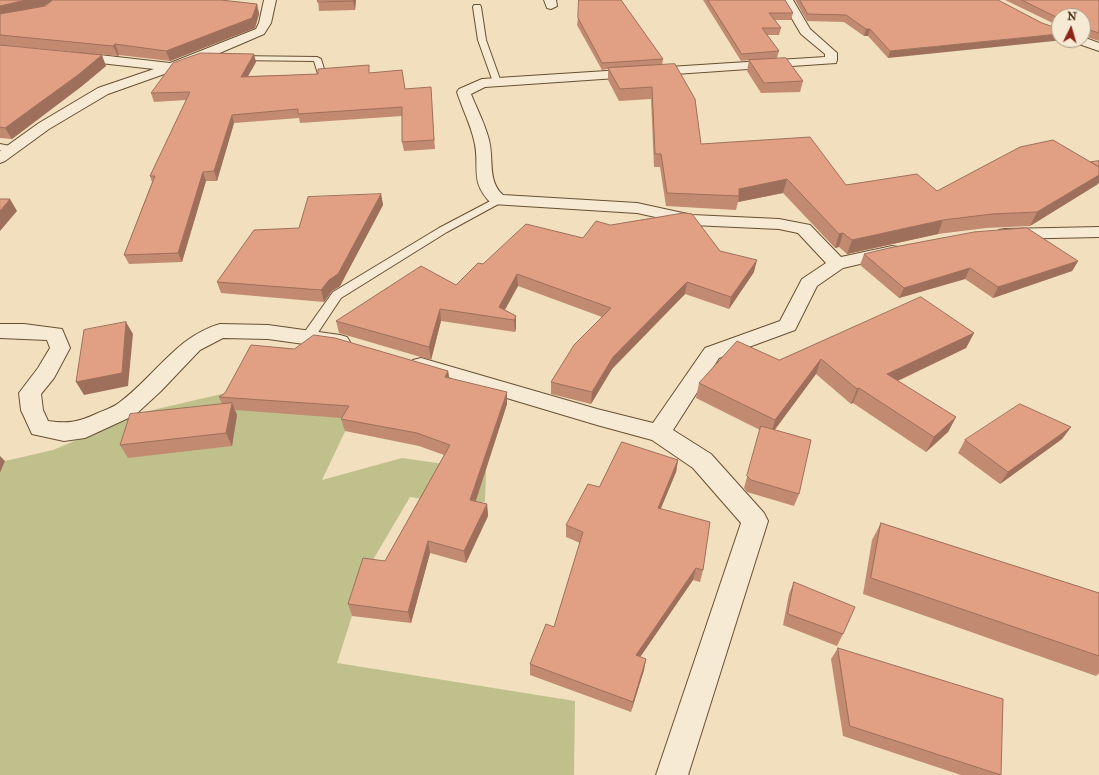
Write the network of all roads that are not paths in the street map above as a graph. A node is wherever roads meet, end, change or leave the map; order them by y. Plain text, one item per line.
1 (270, 0) edge
2 (787, 0) edge
3 (477, 7) dead end
4 (63, 55) edge
5 (198, 58) junction
6 (173, 67) junction
7 (321, 72) edge
8 (497, 82) junction
9 (6, 148) edge
10 (0, 158) edge
11 (498, 200) junction
12 (1099, 232) edge
13 (984, 235) edge
14 (908, 248) edge
15 (837, 264) junction
16 (0, 331) edge
17 (308, 337) junction
18 (356, 346) edge
19 (401, 359) edge
20 (659, 433) junction
21 (672, 775) edge

1 - 5 street
2 - 8 street
3 - 8 lane
4 - 6 street
5 - 6 street
5 - 7 lane
6 - 9 street
8 - 11 street
9 - 10 street
11 - 15 street
11 - 17 lane
12 - 13 street
14 - 15 street
15 - 20 street
16 - 17 street
17 - 18 street
19 - 20 street
20 - 21 street

